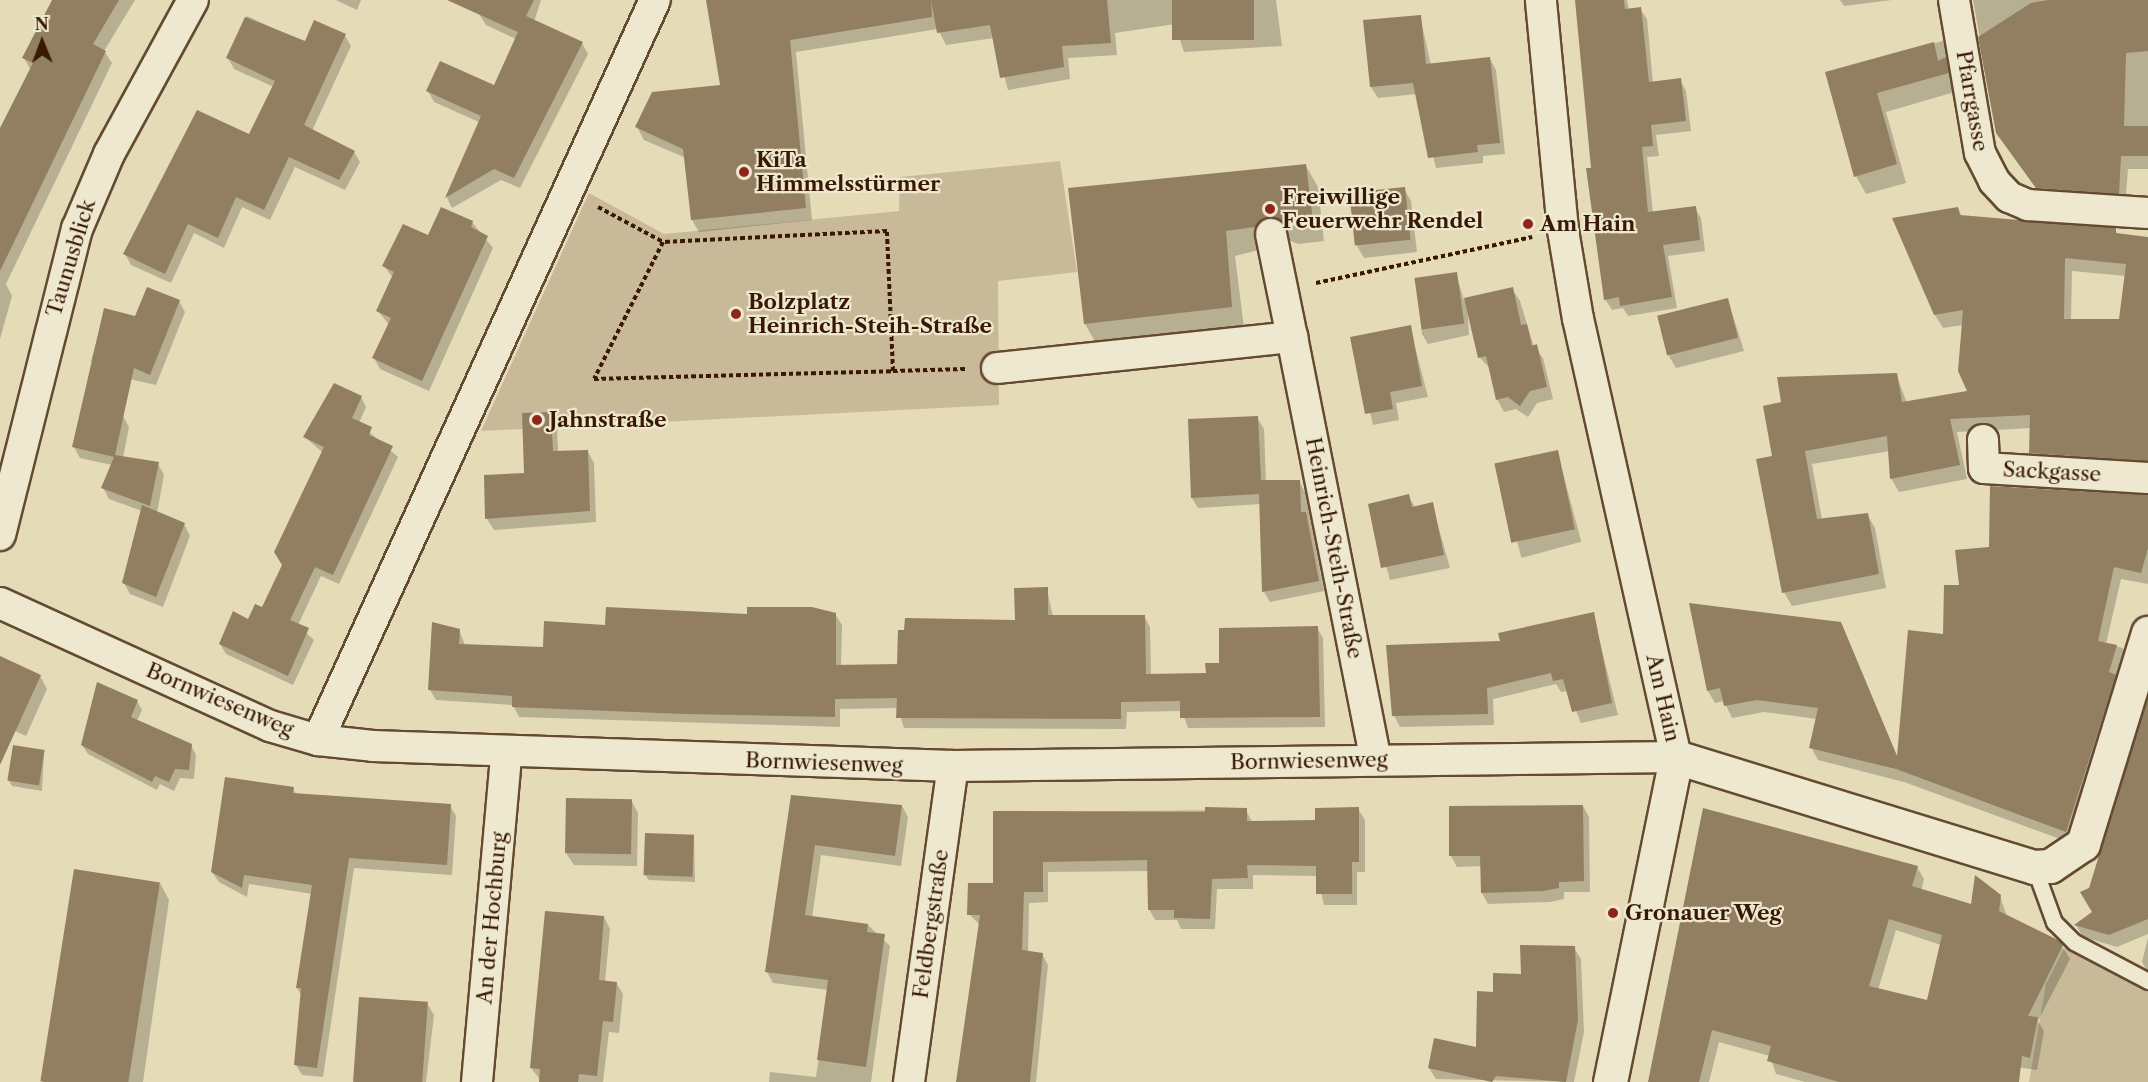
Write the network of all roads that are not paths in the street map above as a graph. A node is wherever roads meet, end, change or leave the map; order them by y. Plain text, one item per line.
1 (193, 0) edge
2 (655, 0) edge
3 (1541, 0) edge
4 (1954, 0) edge
5 (2148, 213) edge
6 (1271, 234) dead end
7 (1292, 337) junction
8 (997, 368) road end
9 (1983, 440) dead end
10 (2148, 477) edge
11 (0, 535) edge
12 (0, 603) edge
13 (2148, 633) edge
14 (318, 740) junction
15 (506, 754) junction
16 (1676, 757) junction
17 (1376, 760) junction
18 (953, 766) junction
19 (2034, 867) junction
20 (2148, 981) edge
21 (477, 1082) edge
22 (909, 1082) edge
23 (1610, 1082) edge

1 - 11 street, Taunusblick
2 - 14 street
3 - 16 street, Am Hain
4 - 5 street, Pfarrgasse
6 - 7 street, Heinrich-Steih-Straße
7 - 8 street
7 - 17 street, Heinrich-Steih-Straße
9 - 10 street, Sackgasse
12 - 14 street, Bornwiesenweg
13 - 19 street
14 - 15 street, Bornwiesenweg
15 - 18 street, Bornwiesenweg
15 - 21 street, An der Hochburg
16 - 17 street, Bornwiesenweg
16 - 19 street
16 - 23 street
17 - 18 street, Bornwiesenweg
18 - 22 street, Feldbergstraße
19 - 20 lane

